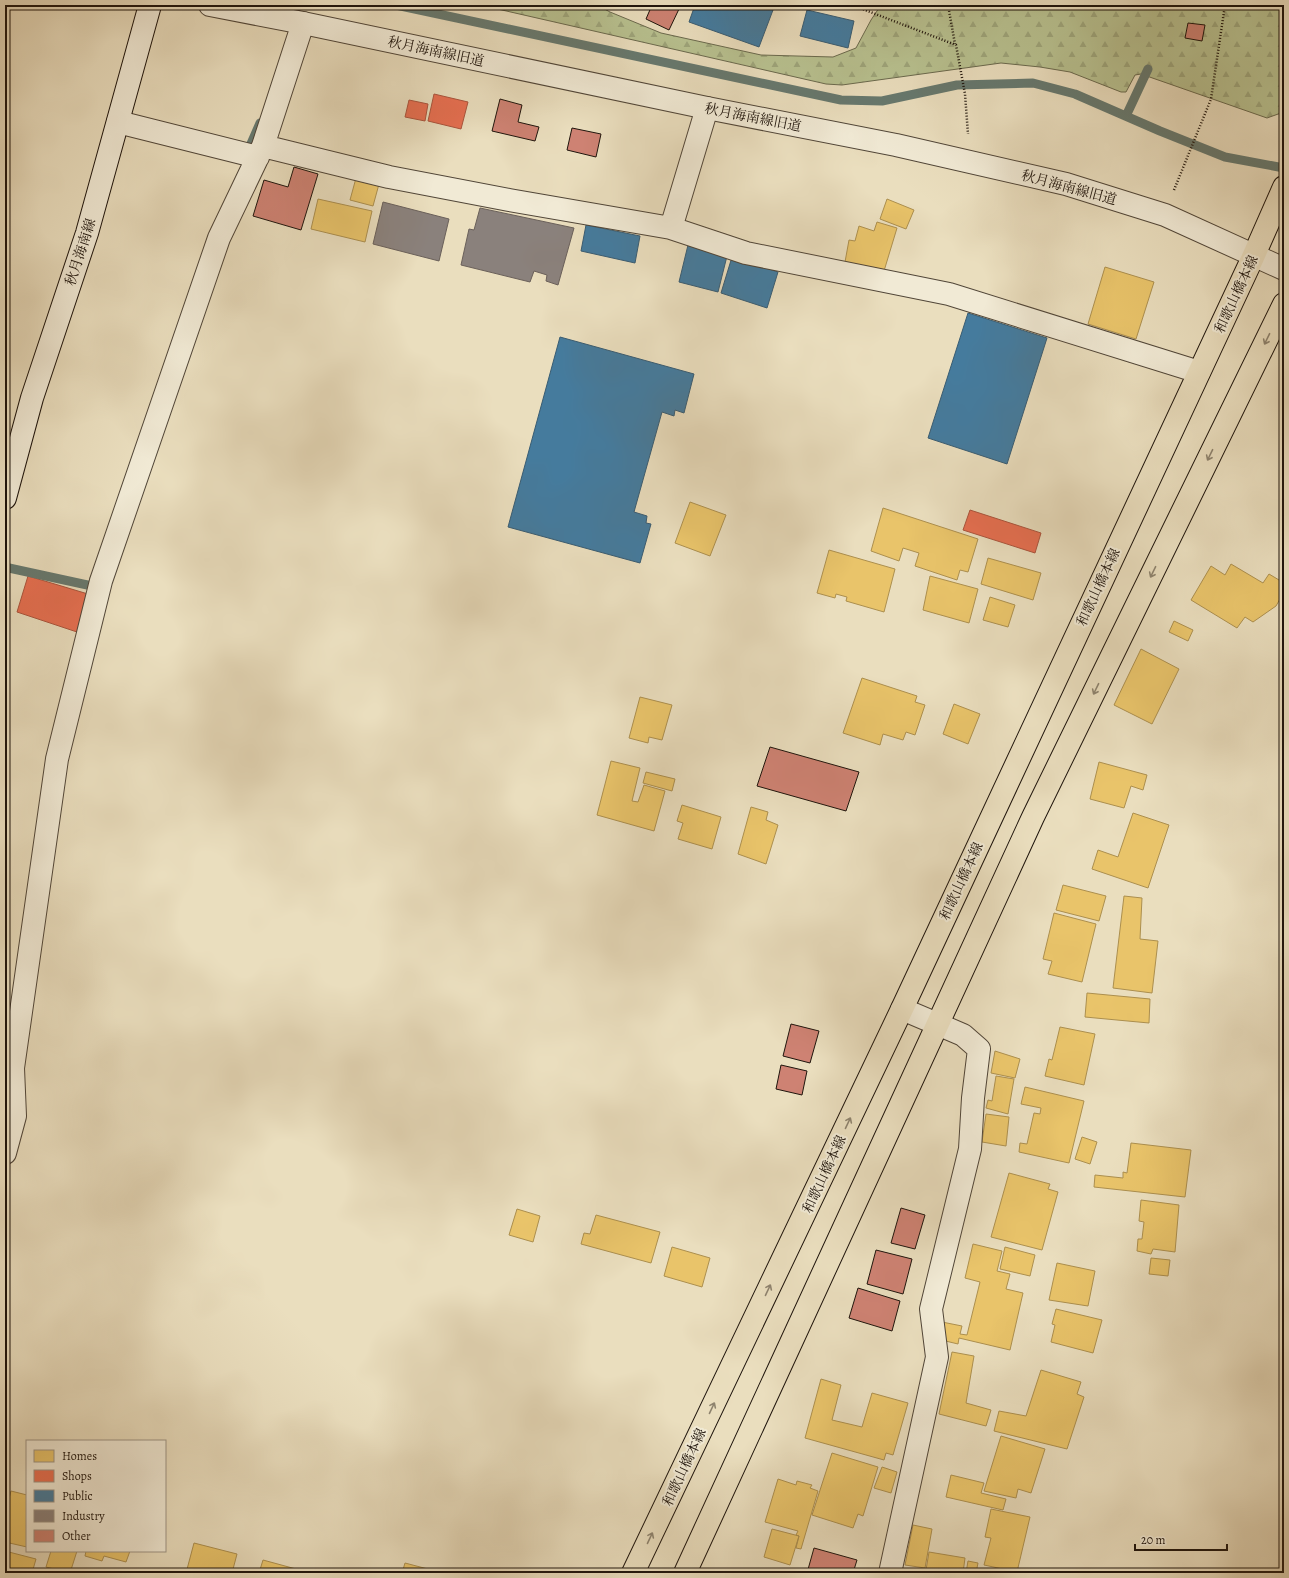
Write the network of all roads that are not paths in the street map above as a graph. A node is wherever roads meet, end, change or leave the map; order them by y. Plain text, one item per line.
1 (150, 5) edge
2 (210, 5) edge
3 (303, 22) junction
4 (707, 108) junction
5 (118, 122) junction
6 (261, 152) junction
7 (1282, 190) edge
8 (671, 228) junction
9 (1254, 255) junction
10 (1284, 269) edge
11 (1284, 304) edge
12 (1199, 372) junction
13 (5, 498) edge
14 (902, 1009) junction
15 (939, 1024) junction
16 (5, 1153) edge
17 (633, 1573) edge
18 (685, 1573) edge
19 (890, 1573) edge

1 - 5 street, 秋月海南線
2 - 3 street, 秋月海南線旧道
3 - 4 street, 秋月海南線旧道
3 - 6 street
4 - 8 street
4 - 9 street, 秋月海南線旧道
5 - 6 street
5 - 13 street, 秋月海南線
6 - 8 street
6 - 16 street
7 - 9 main road, 和歌山橋本線
8 - 12 street
9 - 10 street, 秋月海南線旧道
9 - 12 main road, 和歌山橋本線
11 -> 15 main road
12 - 14 main road, 和歌山橋本線
14 - 15 street
17 -> 14 main road, 和歌山橋本線
15 - 18 main road
15 - 19 street

